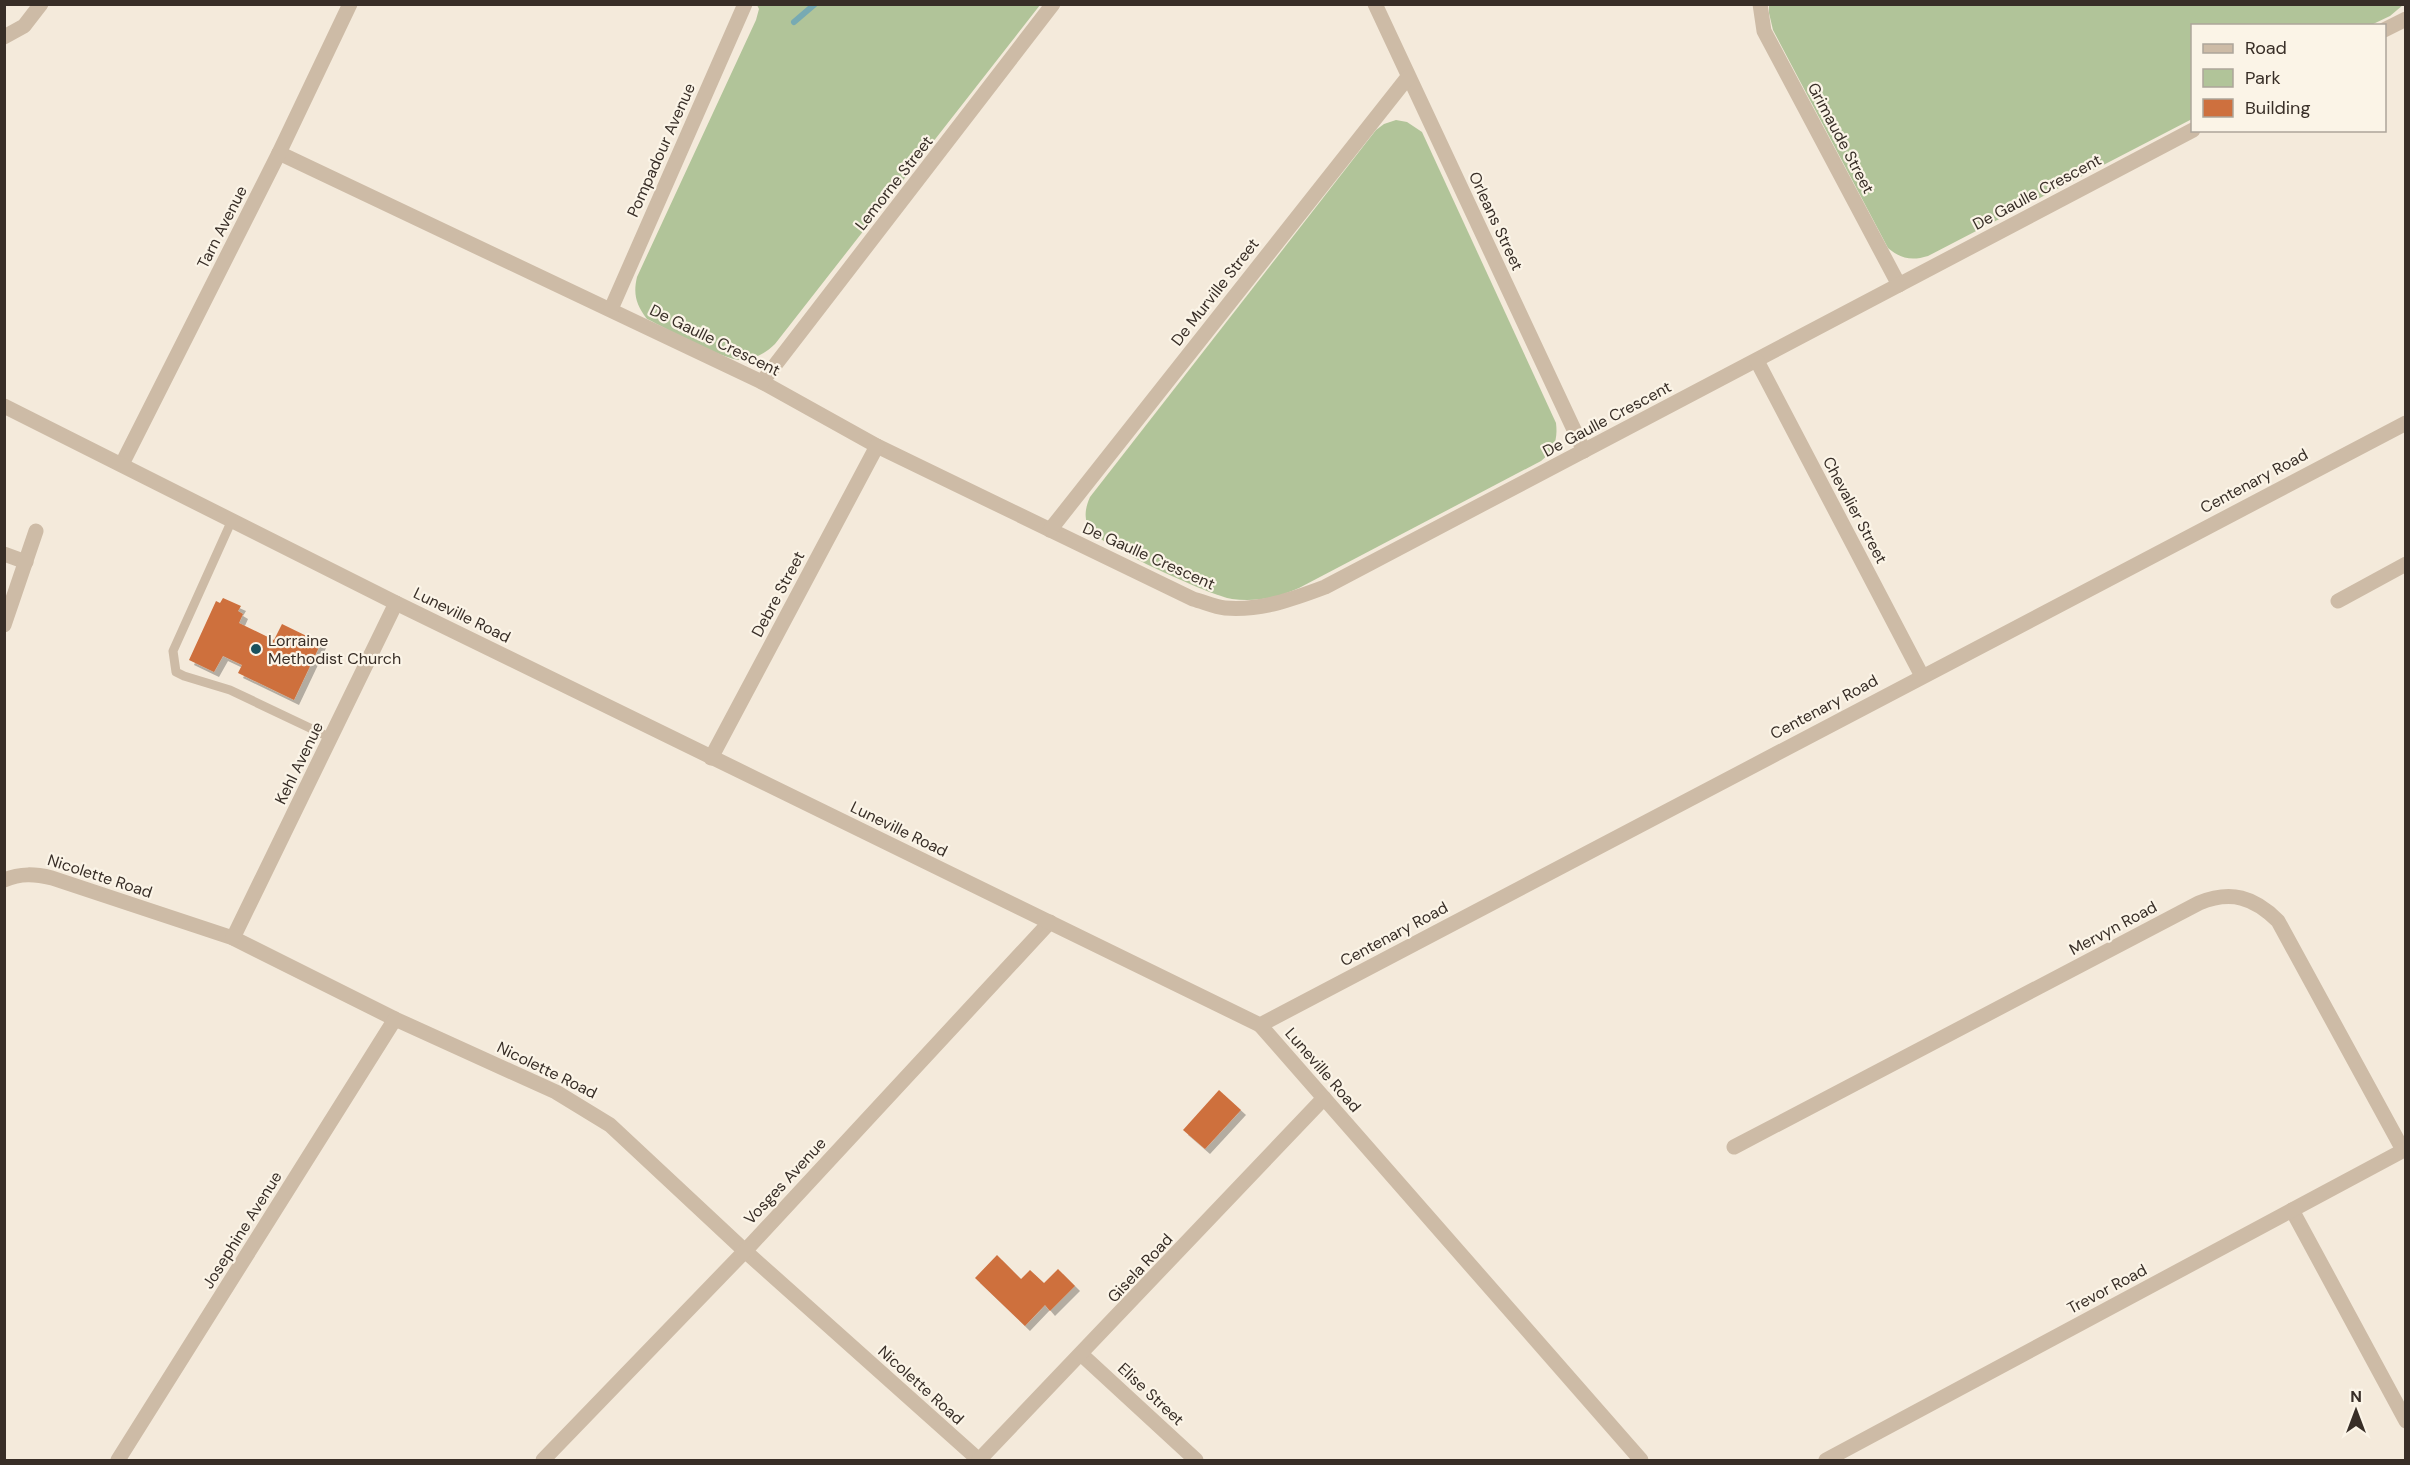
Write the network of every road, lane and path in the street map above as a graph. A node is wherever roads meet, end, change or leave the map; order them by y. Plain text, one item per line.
1 (40, 4) edge
2 (350, 4) edge
3 (745, 4) edge
4 (1053, 4) edge
5 (1375, 4) edge
6 (1760, 4) edge
7 (2406, 19) edge
8 (2386, 29) edge
9 (4, 37) edge
10 (1408, 77) junction
11 (2191, 131) edge
12 (279, 153) junction
13 (1899, 285) junction
14 (610, 309) junction
15 (1757, 361) junction
16 (762, 382) junction
17 (4, 406) edge
18 (2406, 423) edge
19 (877, 446) junction
20 (1584, 452) junction
21 (122, 464) junction
22 (232, 520) junction
23 (1050, 530) junction
24 (36, 531) dead end
25 (4, 554) edge
26 (26, 562) junction
27 (2406, 564) edge
28 (2338, 601) dead end
29 (396, 603) junction
30 (4, 625) edge
31 (1922, 676) junction
32 (330, 738) junction
33 (711, 758) junction
34 (4, 880) edge
35 (1050, 922) junction
36 (233, 938) junction
37 (395, 1019) junction
38 (1260, 1025) junction
39 (1324, 1098) junction
40 (1734, 1147) dead end
41 (2404, 1150) edge
42 (2292, 1210) junction
43 (745, 1251) junction
44 (1082, 1355) junction
45 (2406, 1421) edge
46 (118, 1461) edge
47 (543, 1461) edge
48 (979, 1461) edge
49 (1196, 1461) edge
50 (1641, 1461) edge
51 (1826, 1461) edge

1 - 9 street
2 - 12 street, Tarn Avenue
3 - 14 street, Pompadour Avenue
4 - 16 street, Lemorne Street
5 - 10 street, Orleans Street
6 - 13 street, Grimaude Street
7 - 8 street
10 - 20 street, Orleans Street
10 - 23 street, De Murville Street
11 - 13 street, De Gaulle Crescent
12 - 14 street, De Gaulle Crescent
12 - 21 street, Tarn Avenue
13 - 15 street, De Gaulle Crescent
14 - 16 street, De Gaulle Crescent
15 - 20 street, De Gaulle Crescent
15 - 31 street, Chevalier Street
16 - 19 street, De Gaulle Crescent
17 - 21 street, Luneville Road
18 - 31 street, Centenary Road
19 - 23 street, De Gaulle Crescent
19 - 33 street, Debre Street
20 - 23 street, De Gaulle Crescent
21 - 22 street, Luneville Road
22 - 29 street, Luneville Road
22 - 32 lane
24 - 26 street
25 - 26 street
26 - 30 street
27 - 28 street
29 - 32 street, Kehl Avenue
29 - 33 street, Luneville Road
31 - 38 street, Centenary Road
32 - 36 street, Kehl Avenue
33 - 35 street, Luneville Road
34 - 36 street, Nicolette Road
35 - 38 street, Luneville Road
35 - 43 street, Vosges Avenue
36 - 37 street, Nicolette Road
37 - 43 street, Nicolette Road
37 - 46 street, Josephine Avenue
38 - 39 street, Luneville Road
39 - 44 street, Gisela Road
39 - 50 street, Luneville Road
40 - 41 street, Mervyn Road
41 - 42 street, Trevor Road
42 - 45 street
42 - 51 street, Trevor Road
43 - 47 street, Vosges Avenue
43 - 48 street, Nicolette Road
44 - 48 street, Gisela Road
44 - 49 street, Elise Street

